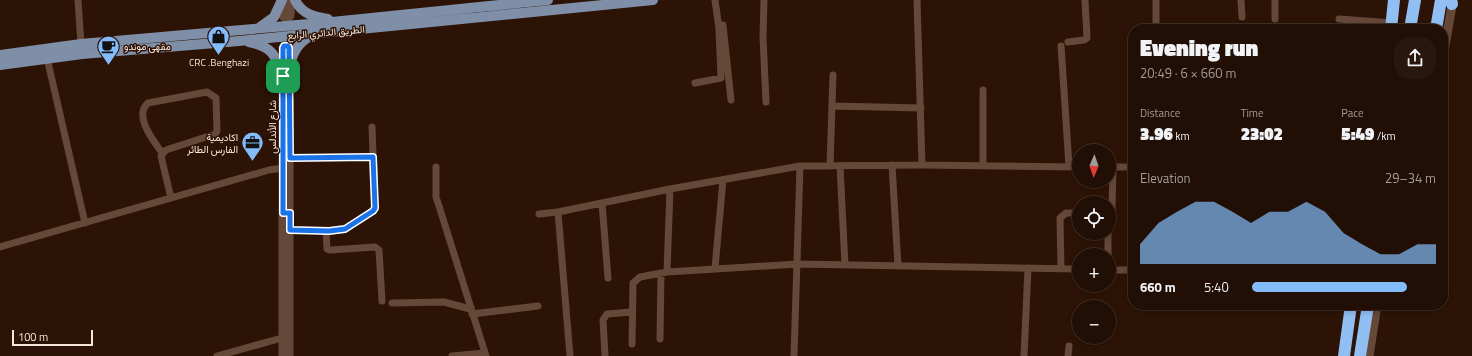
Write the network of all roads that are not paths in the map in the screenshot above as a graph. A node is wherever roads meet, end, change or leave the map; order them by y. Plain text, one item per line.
1 (78, 0) edge
2 (283, 0) edge
3 (291, 0) edge
4 (295, 0) edge
5 (548, 0) edge
6 (653, 0) edge
7 (715, 0) edge
8 (719, 0) edge
9 (764, 0) edge
10 (917, 0) edge
11 (1085, 0) edge
12 (1156, 0) edge
13 (1241, 0) edge
14 (1275, 0) edge
15 (1394, 0) edge
16 (1406, 0) edge
17 (1414, 0) edge
18 (1446, 2) edge
19 (1242, 17) dead end
20 (1275, 19) dead end
21 (1339, 19) dead end
22 (346, 21) junction
23 (1156, 24) edge
24 (1374, 24) edge
25 (1395, 24) edge
26 (1396, 24) edge
27 (1411, 24) edge
28 (1438, 24) edge
29 (1445, 24) edge
30 (258, 28) junction
31 (319, 32) junction
32 (239, 41) junction
33 (1068, 42) dead end
34 (81, 44) junction
35 (1061, 46) dead end
36 (0, 55) edge
37 (47, 58) junction
38 (0, 65) edge
39 (289, 67) junction
40 (833, 75) dead end
41 (283, 76) junction
42 (695, 83) dead end
43 (983, 90) dead end
44 (731, 100) dead end
45 (766, 102) dead end
46 (832, 106) junction
47 (920, 108) junction
48 (372, 127) dead end
49 (162, 153) junction
50 (373, 157) junction
51 (290, 158) junction
52 (892, 165) junction
53 (922, 165) junction
54 (800, 166) junction
55 (830, 166) junction
56 (840, 166) junction
57 (983, 166) junction
58 (1069, 166) junction
59 (1072, 166) edge
60 (436, 167) dead end
61 (1116, 167) edge
62 (1128, 167) edge
63 (282, 168) junction
64 (723, 180) junction
65 (670, 189) junction
66 (171, 198) junction
67 (602, 203) junction
68 (558, 212) junction
69 (286, 213) junction
70 (1072, 213) edge
71 (539, 214) dead end
72 (85, 223) junction
73 (290, 230) junction
74 (326, 231) junction
75 (0, 247) edge
76 (797, 264) junction
77 (845, 265) junction
78 (898, 266) junction
79 (715, 268) junction
80 (1028, 268) junction
81 (1060, 269) junction
82 (1072, 269) edge
83 (1116, 270) edge
84 (1128, 270) edge
85 (664, 273) junction
86 (608, 278) dead end
87 (382, 301) dead end
88 (392, 303) dead end
89 (538, 306) dead end
90 (1349, 310) edge
91 (1356, 310) edge
92 (1367, 310) edge
93 (1376, 310) edge
94 (471, 312) junction
95 (632, 312) junction
96 (282, 338) junction
97 (660, 339) dead end
98 (632, 344) dead end
99 (1069, 346) dead end
100 (486, 354) edge
101 (1344, 354) edge
102 (217, 356) edge
103 (282, 356) edge
104 (289, 356) edge
105 (452, 356) edge
106 (570, 356) edge
107 (605, 356) edge
108 (794, 356) edge
109 (1024, 356) edge
110 (1068, 356) edge
111 (1360, 356) edge
112 (1369, 356) edge

1 - 34 street
2 - 3 main road
2 - 30 main road
4 - 22 main road
5 - 22 main road, الطريق الدائري الرابع
6 - 31 main road, الطريق الدائري الرابع
7 - 42 street
8 - 44 street
9 - 45 street
10 - 47 street
11 - 33 street
12 - 23 street
13 - 19 street
14 - 20 street
15 - 25 highway
16 - 26 highway
17 - 27 highway
18 - 28 highway
18 - 29 main road
21 - 24 street
22 - 30 main road, الطريق الدائري الرابع
30 - 34 main road, الطريق الدائري الرابع
31 - 32 main road, الطريق الدائري الرابع
31 - 39 main road
32 - 37 main road, الطريق الدائري الرابع
32 - 41 main road
34 - 36 main road, الطريق الدائري الرابع
35 - 58 street
37 - 38 main road, الطريق الدائري الرابع
37 - 72 street
39 - 41 main road, شارع الأندلس
39 - 51 main road, شارع الأندلس
40 - 46 street
41 - 63 main road, شارع الأندلس
43 - 57 street
46 - 47 street
46 - 55 street
47 - 53 street
48 - 50 street
49 - 49 street
49 - 66 street
50 - 51 street
50 - 74 street
51 - 69 main road, شارع الأندلس
52 - 53 street
52 - 56 street
52 - 78 street
53 - 57 street
54 - 55 street
54 - 64 street
54 - 76 street
55 - 56 street
56 - 77 street
57 - 58 street
58 - 59 street
60 - 94 street
61 - 62 street
63 - 66 street
63 - 69 main road, شارع الأندلس
64 - 65 street
64 - 79 street
65 - 67 street
65 - 85 street
66 - 72 street
67 - 68 street
67 - 86 street
68 - 71 street
68 - 106 street
69 - 73 main road, شارع الأندلس
69 - 96 main road, شارع الأندلس
70 - 81 street
72 - 75 street
73 - 74 street
73 - 104 main road, شارع الأندلس
74 - 87 street
76 - 77 street
76 - 79 street
76 - 108 street
77 - 78 street
78 - 80 street
79 - 85 street
80 - 81 street
80 - 109 street
81 - 82 street
83 - 84 street
85 - 95 street
85 - 97 street
88 - 94 street
89 - 94 street
90 - 101 highway
91 - 101 highway
92 - 111 highway
93 - 112 main road
94 - 100 street
95 - 98 street
95 - 107 street
96 - 102 street
96 - 103 main road, شارع الأندلس
99 - 110 street
100 - 105 street

